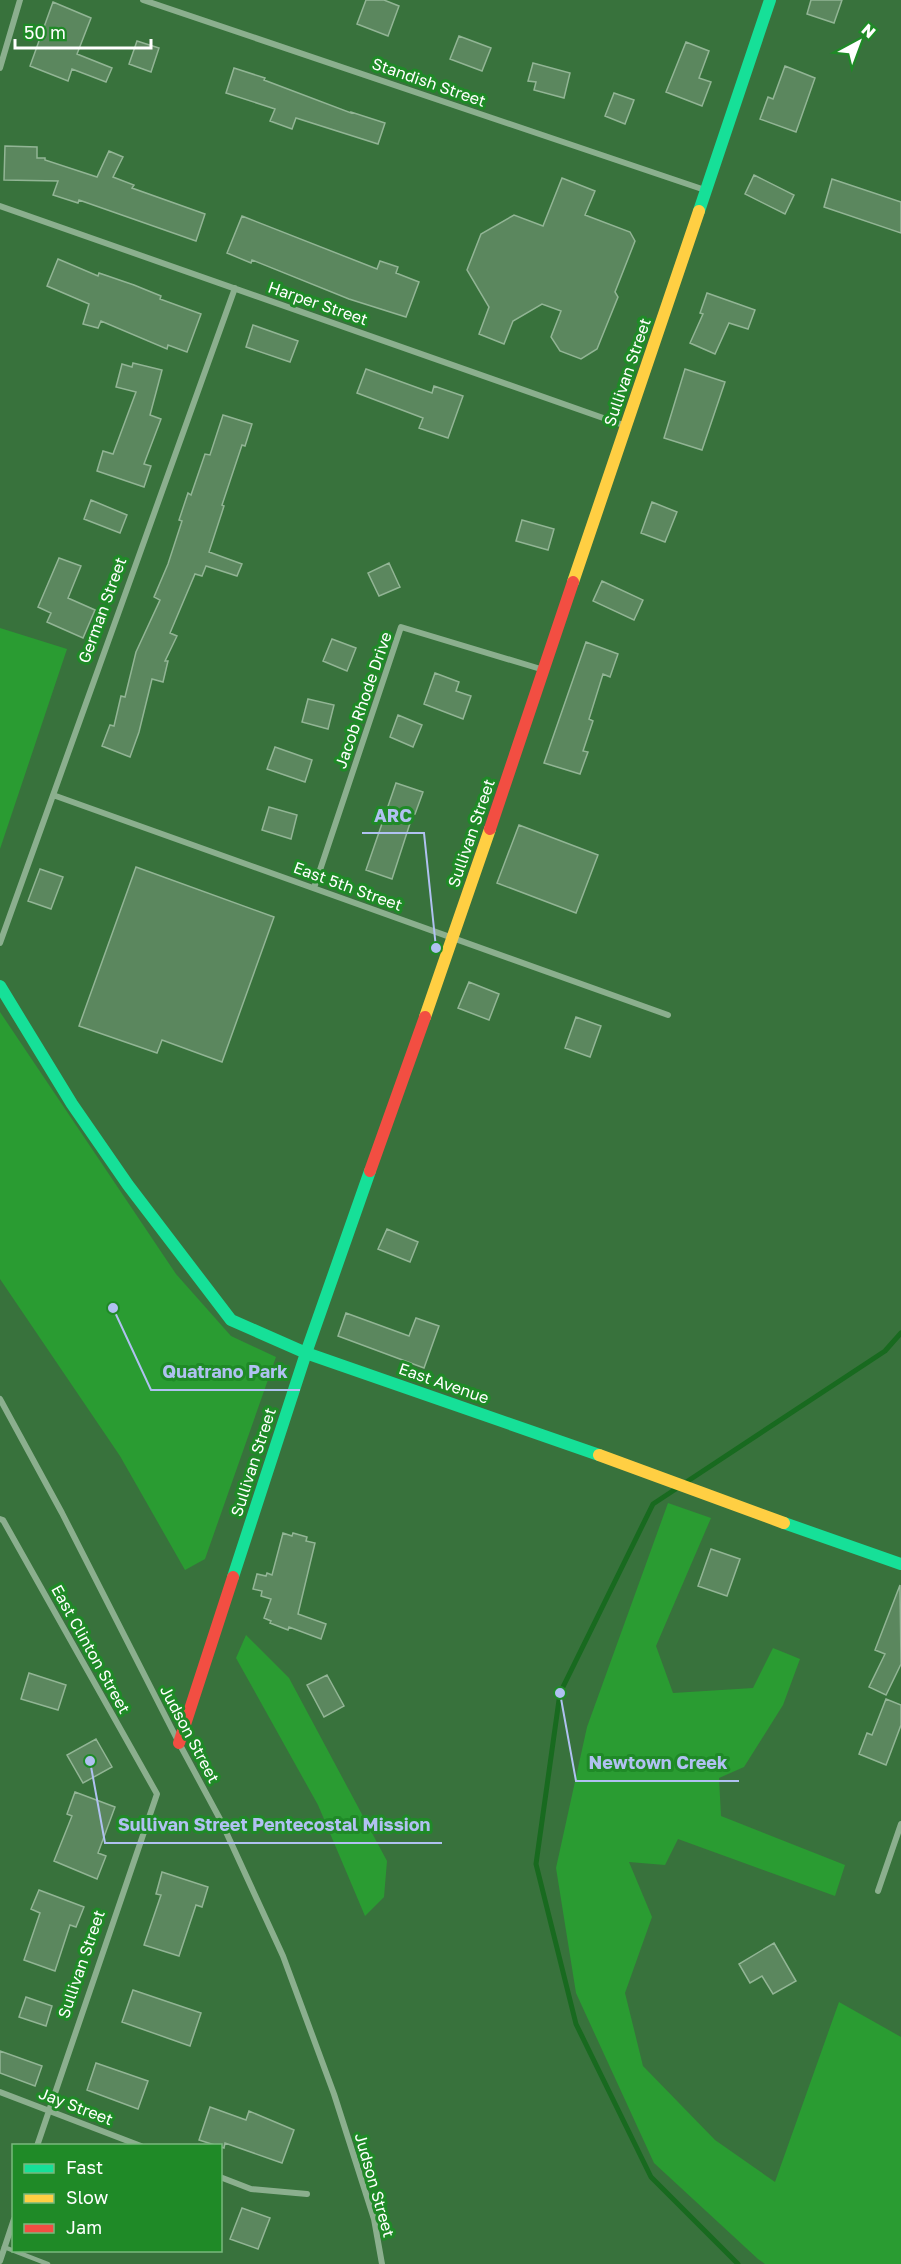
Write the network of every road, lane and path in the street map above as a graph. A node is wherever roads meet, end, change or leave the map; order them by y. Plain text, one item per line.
1 (20, 0) edge
2 (143, 0) edge
3 (770, 0) edge
4 (0, 68) edge
5 (706, 190) junction
6 (0, 206) edge
7 (235, 288) junction
8 (626, 426) junction
9 (544, 670) junction
10 (53, 795) junction
11 (314, 888) junction
12 (453, 938) junction
13 (0, 944) edge
14 (0, 986) edge
15 (668, 1015) dead end
16 (306, 1353) junction
17 (0, 1399) edge
18 (0, 1519) edge
19 (901, 1564) edge
20 (179, 1743) junction
21 (157, 1794) joint
22 (901, 1824) edge
23 (878, 1891) dead end
24 (0, 2092) edge
25 (48, 2109) junction
26 (37, 2144) edge
27 (138, 2144) edge
28 (222, 2178) edge
29 (307, 2194) dead end
30 (12, 2225) edge
31 (4, 2247) junction
32 (12, 2250) edge
33 (17, 2252) edge
34 (0, 2261) edge
35 (48, 2264) edge
36 (382, 2264) edge

1 - 4 street
2 - 5 street, Standish Street
3 - 5 street, Sullivan Street
5 - 8 street, Sullivan Street
6 - 7 street, Harper Street
7 - 8 street, Harper Street
7 - 10 street, German Street
8 - 9 street, Sullivan Street
9 - 11 street, Jacob Rhode Drive
9 - 12 street, Sullivan Street
10 - 11 street, East 5th Street
10 - 13 street, German Street
11 - 12 street, East 5th Street
12 - 15 street, East 5th Street
12 - 16 street, Sullivan Street
14 - 16 street, East Avenue
16 - 19 street, East Avenue
16 - 20 street, Sullivan Street
17 - 20 street, Judson Street
18 - 21 street, East Clinton Street
20 - 36 street, Judson Street
21 - 25 street, Sullivan Street
22 - 23 street
24 - 25 street, Jay Street
25 - 26 street, Sullivan Street
25 - 27 street, Jay Street
28 - 29 street
30 - 31 street
31 - 32 lane
31 - 34 street
33 - 35 lane

